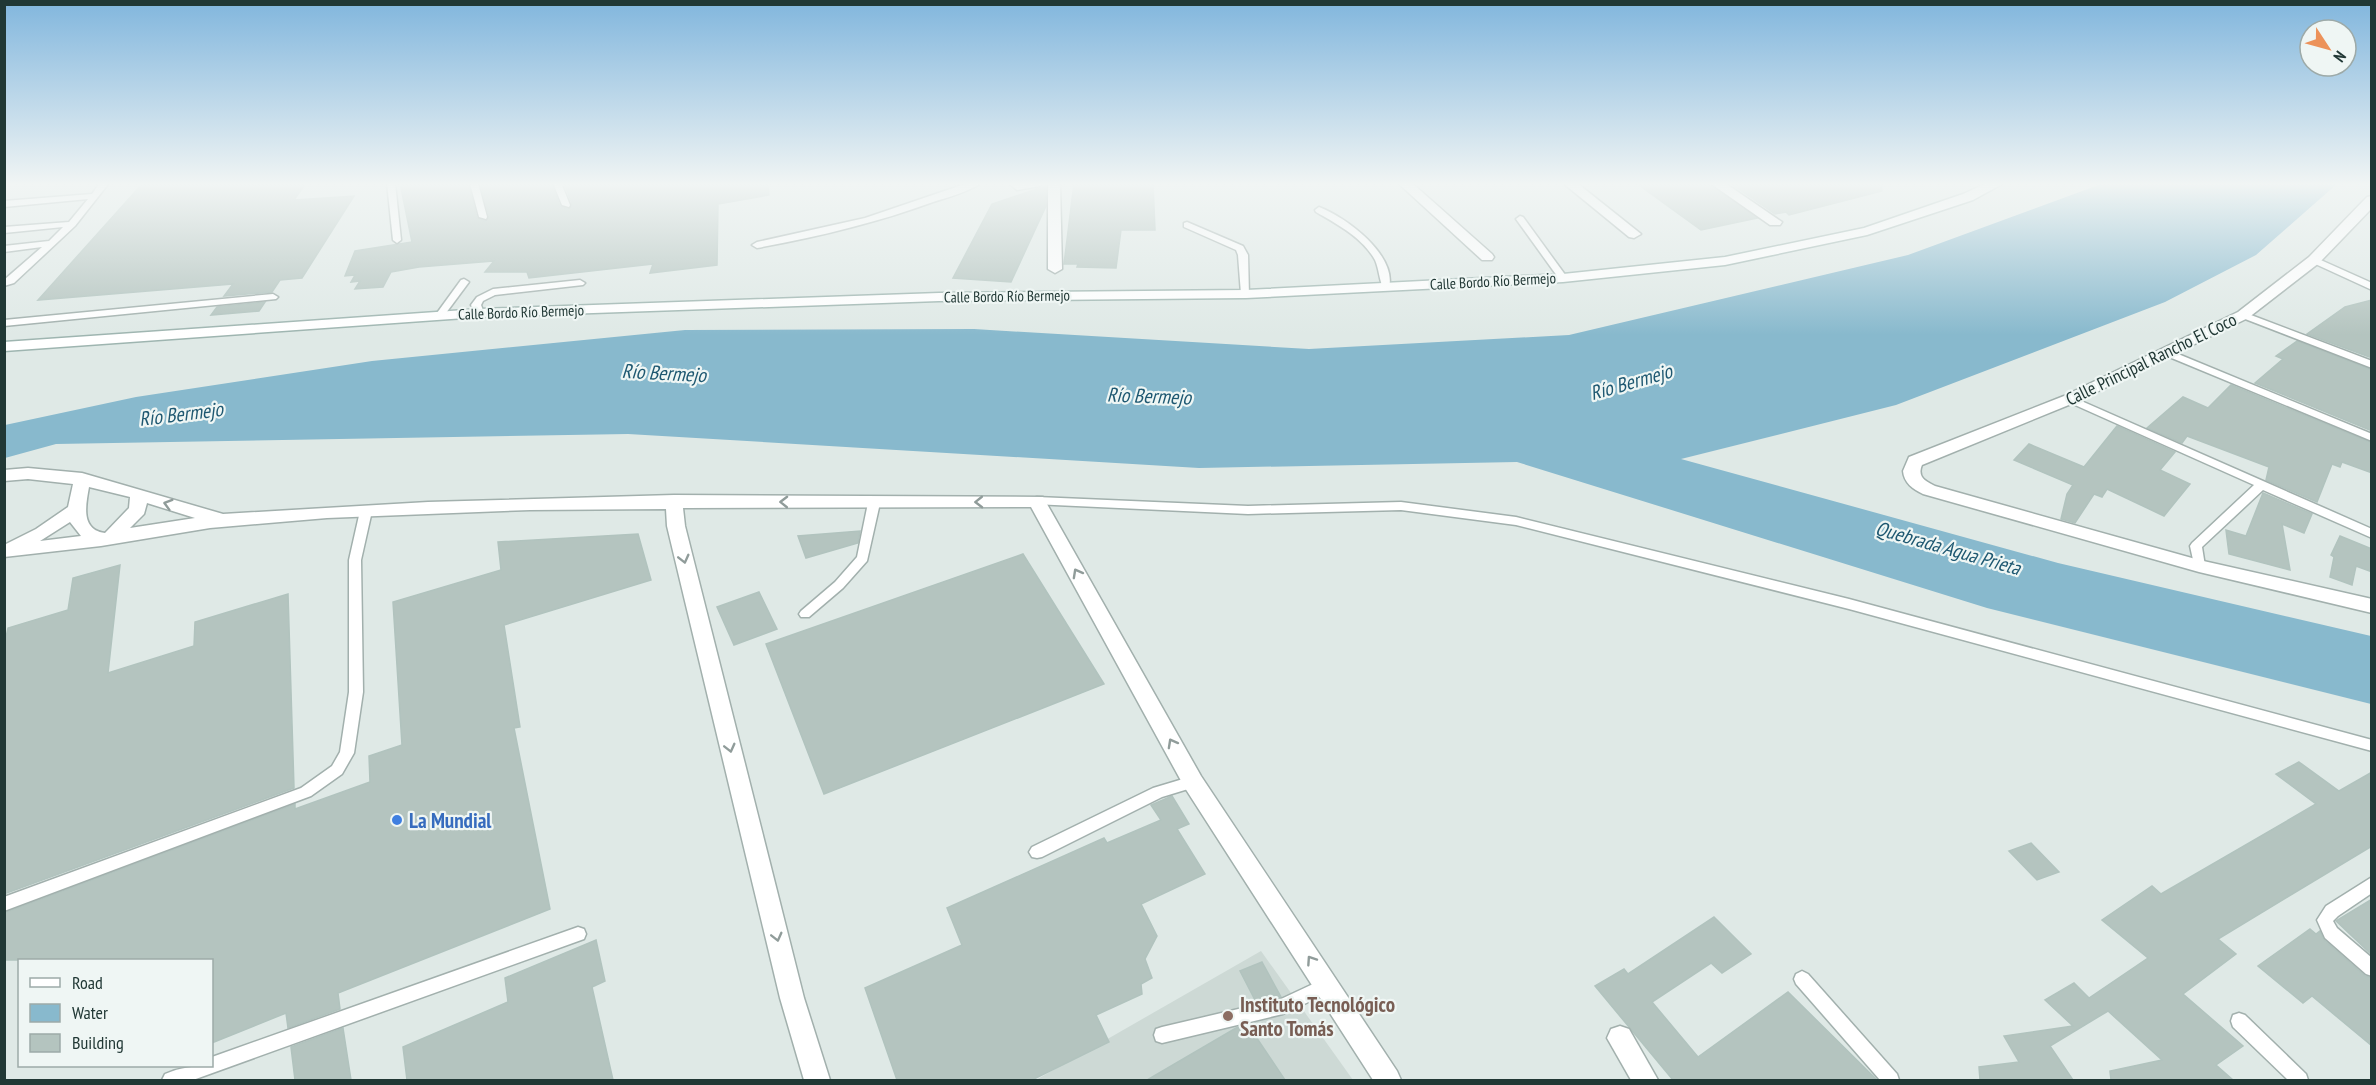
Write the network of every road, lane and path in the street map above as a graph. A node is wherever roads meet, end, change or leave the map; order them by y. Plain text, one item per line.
1 (61, 234) edge
2 (396, 234) edge
3 (820, 234) edge
4 (1055, 234) edge
5 (1207, 234) edge
6 (1358, 234) edge
7 (1461, 234) edge
8 (1531, 234) edge
9 (1855, 234) edge
10 (2341, 234) edge
11 (397, 240) dead end
12 (51, 243) junction
13 (757, 245) dead end
14 (4, 249) edge
15 (1487, 257) dead end
16 (2313, 260) junction
17 (1055, 269) dead end
18 (1563, 278) junction
19 (464, 282) dead end
20 (4, 283) edge
21 (580, 283) dead end
22 (1386, 286) junction
23 (2372, 287) edge
24 (1246, 294) junction
25 (273, 297) dead end
26 (479, 313) junction
27 (440, 315) junction
28 (2242, 315) junction
29 (4, 323) edge
30 (4, 347) edge
31 (2166, 352) junction
32 (2372, 365) edge
33 (2070, 399) junction
34 (2372, 438) edge
35 (4, 476) edge
36 (82, 479) junction
37 (2260, 485) junction
38 (139, 496) junction
39 (674, 501) junction
40 (1037, 501) junction
41 (874, 503) junction
42 (77, 509) junction
43 (366, 511) junction
44 (224, 520) junction
45 (2372, 534) edge
46 (106, 538) junction
47 (4, 550) edge
48 (2199, 566) junction
49 (2372, 606) edge
50 (805, 614) dead end
51 (2372, 746) edge
52 (1193, 782) junction
53 (1037, 852) dead end
54 (2372, 884) edge
55 (4, 904) edge
56 (578, 934) dead end
57 (2372, 969) edge
58 (1802, 979) dead end
59 (1328, 985) junction
60 (2239, 1021) dead end
61 (1162, 1035) dead end
62 (1620, 1038) dead end
63 (213, 1065) edge
64 (207, 1067) edge
65 (171, 1080) edge
66 (817, 1080) edge
67 (1388, 1080) edge
68 (1645, 1080) edge
69 (1892, 1080) edge
70 (2300, 1080) edge

1 - 12 lane
2 - 11 lane
3 - 13 lane
4 - 17 street
5 - 24 lane
6 - 22 lane
7 - 15 street
8 - 18 lane
9 - 18 street, Calle Bordo Río Bermejo
10 - 16 street, Calle Principal Rancho El Coco
12 - 14 lane
12 - 20 lane
16 - 23 lane
16 - 28 street, Calle Principal Rancho El Coco
18 - 22 street, Calle Bordo Río Bermejo
19 - 27 lane
21 - 26 lane
22 - 24 street, Calle Bordo Río Bermejo
24 - 26 street, Calle Bordo Río Bermejo
25 - 29 lane
26 - 27 street, Calle Bordo Río Bermejo
27 - 30 street, Calle Bordo Río Bermejo
28 - 31 street, Calle Principal Rancho El Coco
28 - 32 lane
31 - 33 street, Calle Principal Rancho El Coco
31 - 34 lane
33 - 37 lane
33 - 48 street, Calle Principal Rancho El Coco
35 - 36 street
36 - 38 street
36 - 42 street
37 - 45 lane
37 - 48 lane
44 -> 38 street
38 - 46 street
41 -> 39 street
39 - 43 street
39 -> 66 street
40 -> 41 street
40 - 51 lane
52 -> 40 street
41 - 50 lane
42 - 46 street
42 - 47 street
43 - 44 street
43 - 55 lane
44 - 46 street
46 - 47 street
48 - 49 street
52 - 53 lane
59 -> 52 street
54 - 57 lane
56 - 63 lane
58 - 69 lane
59 - 61 lane
59 - 67 street
60 - 70 lane
62 - 68 street
64 - 65 lane

